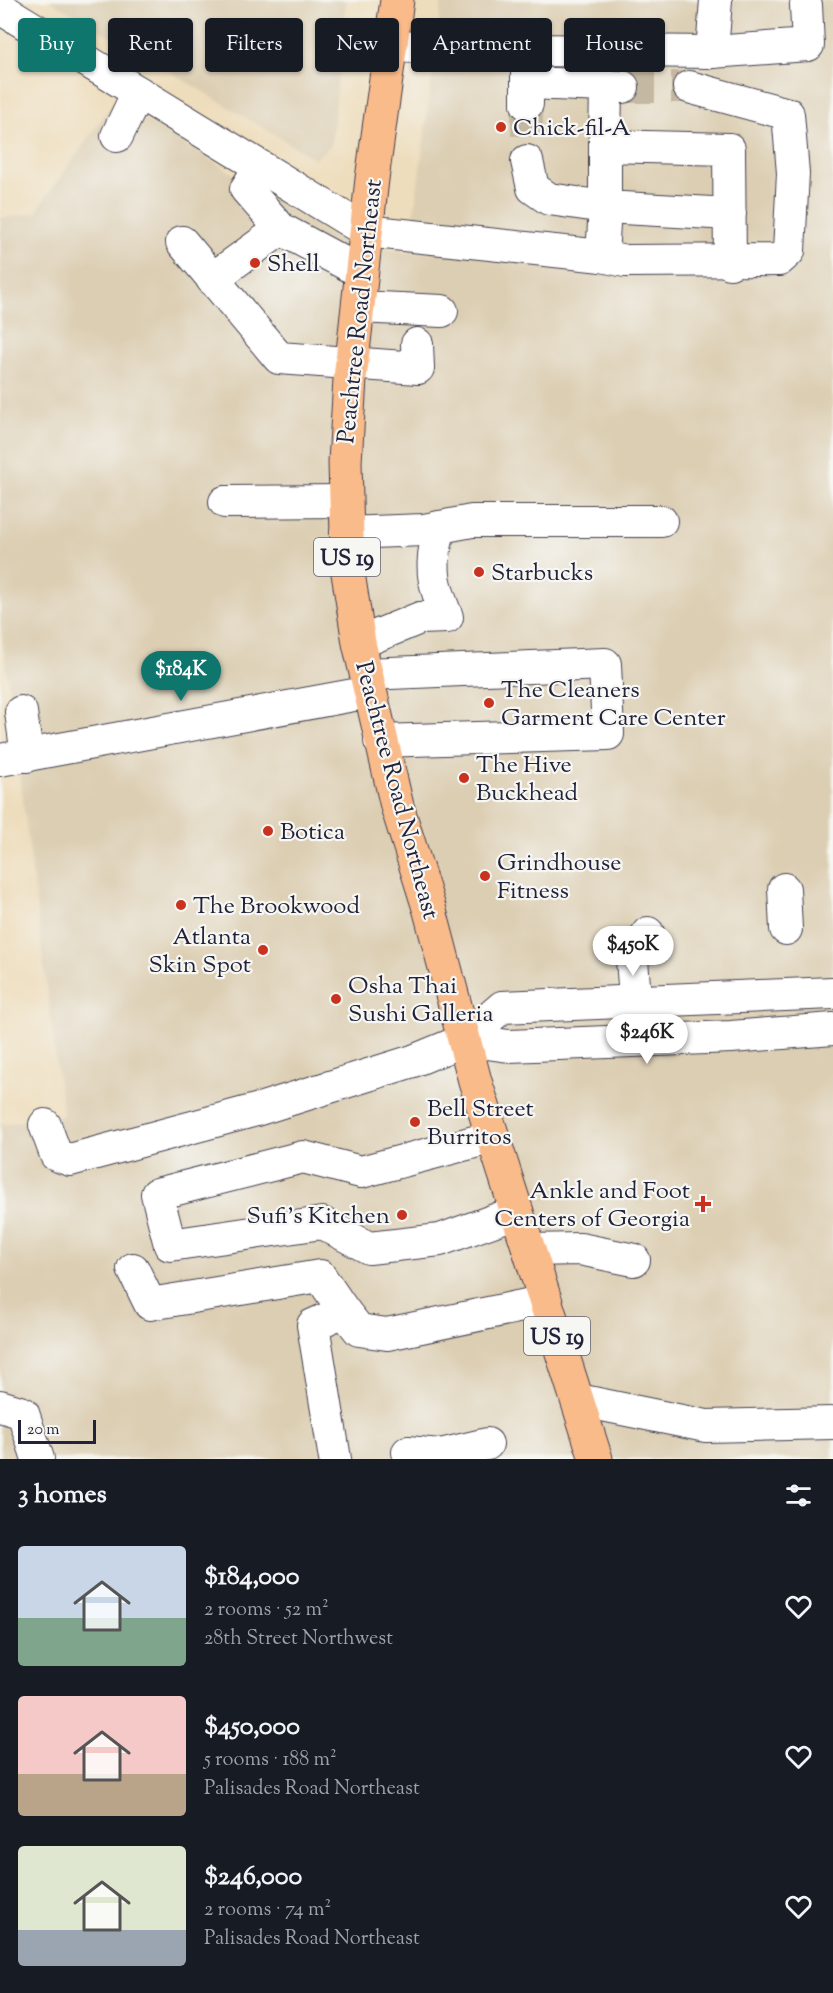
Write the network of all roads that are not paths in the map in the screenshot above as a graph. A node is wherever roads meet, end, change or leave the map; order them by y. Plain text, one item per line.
1 (397, 0) edge
2 (716, 0) edge
3 (806, 5) dead end
4 (0, 8) edge
5 (394, 18) edge
6 (552, 50) edge
7 (712, 52) junction
8 (387, 72) edge
9 (527, 72) edge
10 (689, 87) tunnel mouth
11 (138, 93) junction
12 (117, 136) dead end
13 (605, 146) junction
14 (527, 161) tunnel mouth
15 (260, 167) junction
16 (605, 207) junction
17 (730, 214) junction
18 (281, 229) junction
19 (366, 231) junction
20 (182, 242) dead end
21 (602, 256) junction
22 (730, 262) junction
23 (361, 272) junction
24 (212, 279) junction
25 (358, 307) junction
26 (442, 311) dead end
27 (417, 344) dead end
28 (352, 365) junction
29 (346, 501) junction
30 (225, 502) dead end
31 (661, 521) dead end
32 (440, 527) junction
33 (346, 533) junction
34 (365, 670) junction
35 (21, 712) dead end
36 (380, 741) junction
37 (13, 758) edge
38 (784, 889) dead end
39 (786, 929) dead end
40 (648, 933) dead end
41 (833, 993) edge
42 (727, 999) junction
43 (635, 1002) junction
44 (833, 1029) edge
45 (731, 1036) junction
46 (464, 1040) junction
47 (638, 1041) junction
48 (45, 1125) dead end
49 (493, 1137) junction
50 (517, 1212) junction
51 (530, 1250) junction
52 (634, 1260) dead end
53 (133, 1269) dead end
54 (546, 1301) junction
55 (344, 1311) junction
56 (578, 1400) junction
57 (0, 1406) edge
58 (833, 1423) edge
59 (487, 1444) dead end
60 (408, 1452) dead end
61 (38, 1459) edge
62 (335, 1459) edge
63 (596, 1459) edge

1 - 5 highway, Peachtree Road Northeast / US 19
2 - 7 street
3 - 7 street
4 - 11 street
6 - 7 street
8 - 19 highway, Peachtree Road Northeast / US 19
9 - 13 street
10 - 22 street
11 - 12 street
11 - 15 street
13 - 16 street
13 - 17 street
14 - 16 street
15 - 18 street
15 - 19 street
16 - 17 street
16 - 21 street
17 - 22 street
18 - 23 street
18 - 24 street
19 - 21 street
19 - 23 highway, Peachtree Road Northeast / US 19
20 - 24 street
21 - 22 street
23 - 25 highway, Peachtree Road Northeast / US 19
24 - 28 street
25 - 26 street
25 - 28 highway, Peachtree Road Northeast / US 19
27 - 28 street
28 - 29 highway, Peachtree Road Northeast / US 19
29 - 30 street
29 - 33 highway, Peachtree Road Northeast / US 19
31 - 32 street
32 - 33 street
32 - 34 street
33 - 34 highway, Peachtree Road Northeast / US 19
34 - 36 highway, Peachtree Road Northeast / US 19
34 - 36 street
34 - 37 street
35 - 37 street
36 - 46 highway, Peachtree Road Northeast / US 19
38 - 39 street
40 - 43 street
41 - 42 street
42 - 43 street
42 - 45 street
43 - 46 street
43 - 47 street
44 - 45 street
45 - 47 street
46 - 47 street
46 - 48 street
46 - 49 highway, Peachtree Road Northeast / US 19
49 - 50 highway, Peachtree Road Northeast / US 19
49 - 50 street
50 - 51 highway, US 19
51 - 52 street
51 - 54 highway, US 19
53 - 55 street
54 - 55 street
54 - 56 highway, US 19
55 - 62 street
56 - 58 street
56 - 63 highway, US 19
57 - 61 street
59 - 60 street

